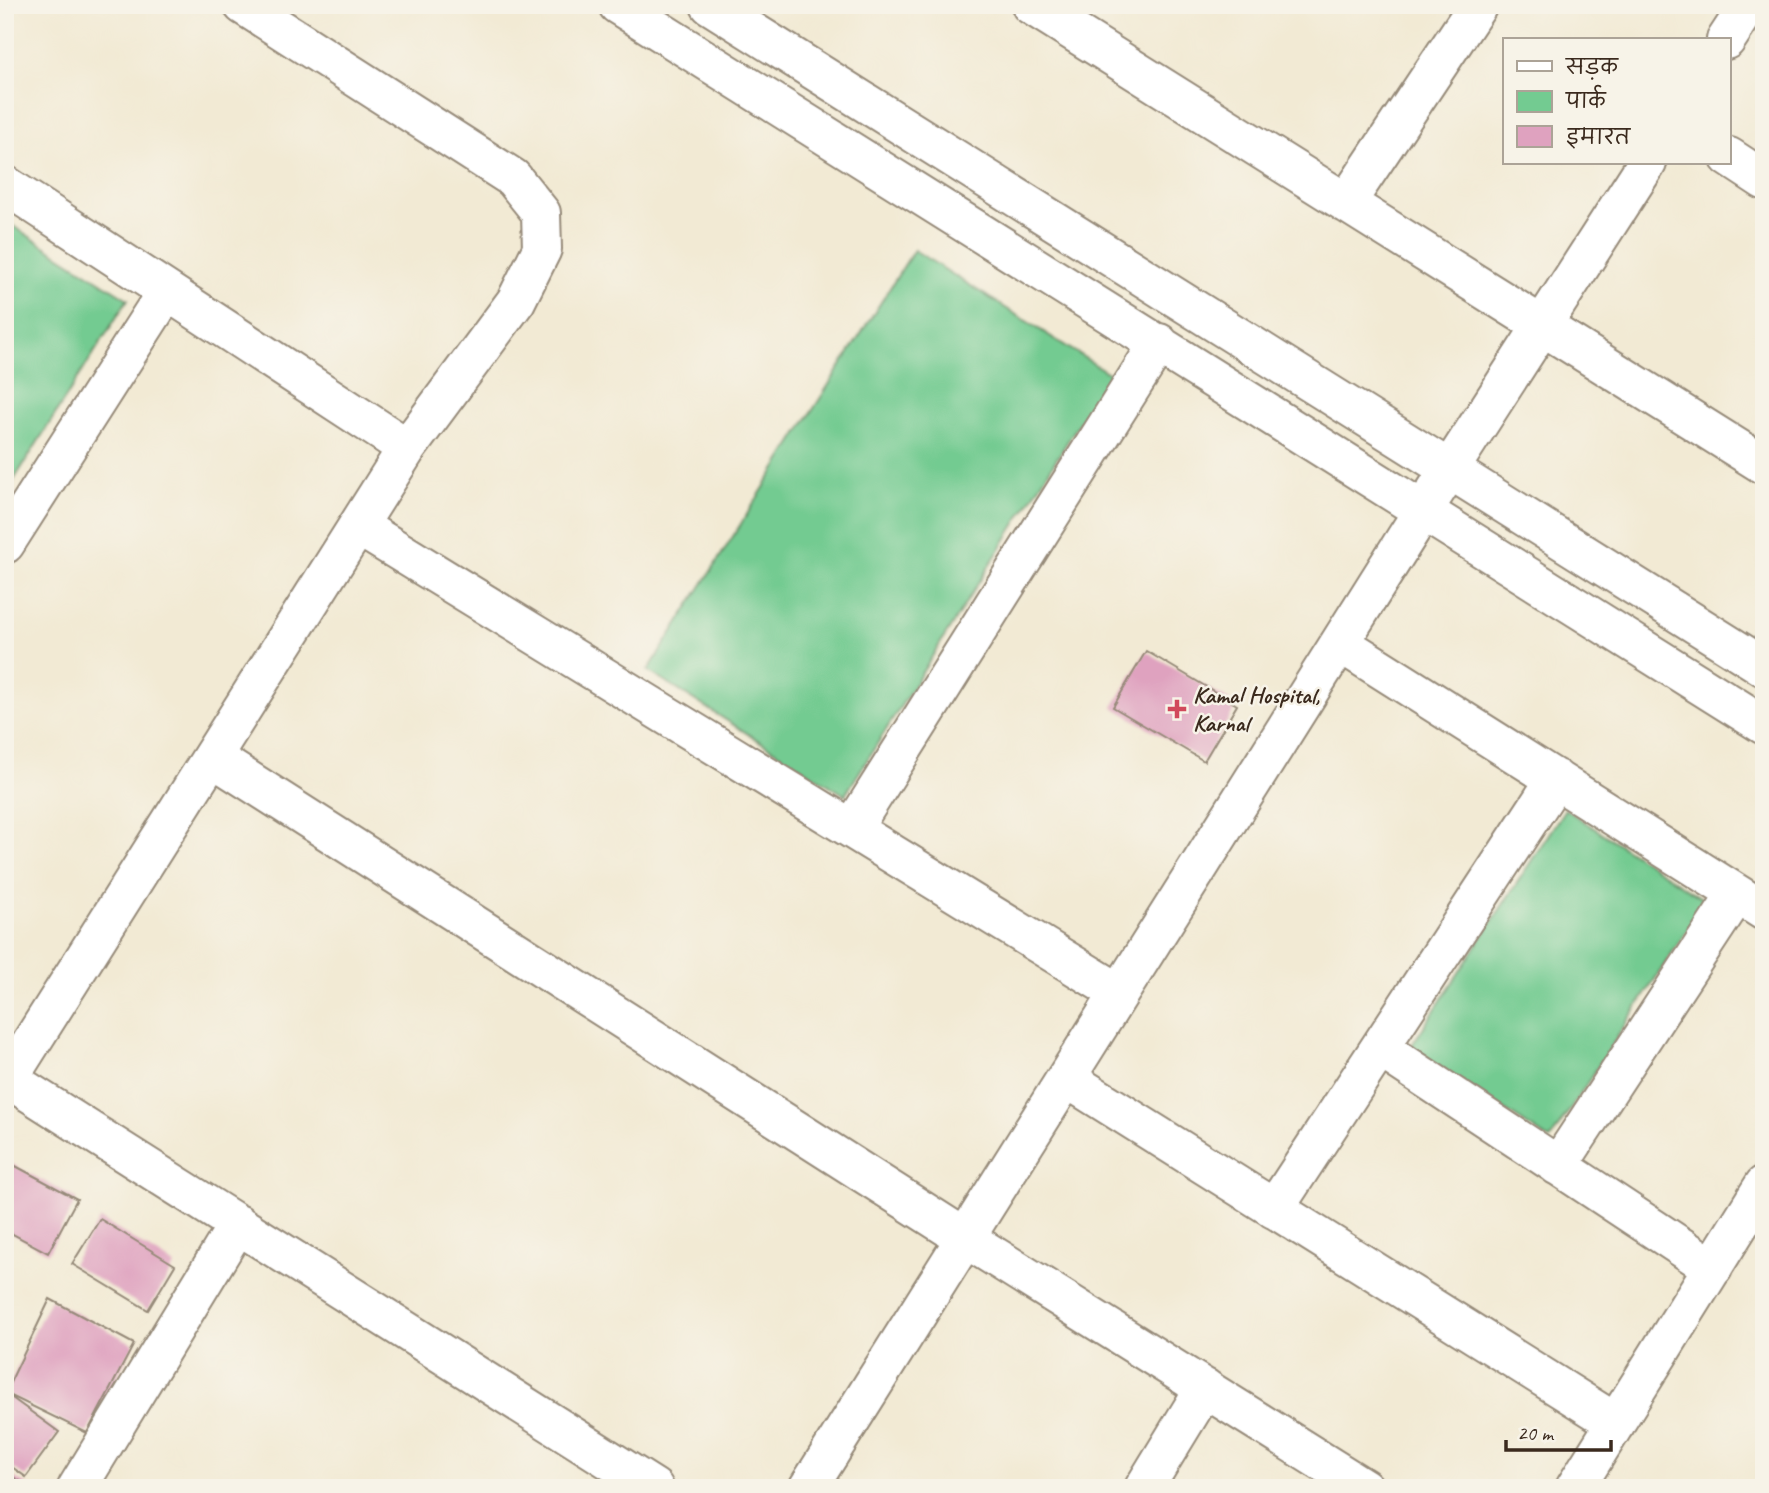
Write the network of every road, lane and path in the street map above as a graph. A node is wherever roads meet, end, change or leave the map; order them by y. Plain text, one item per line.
1 (243, 5) edge
2 (618, 5) edge
3 (710, 5) edge
4 (1031, 5) edge
5 (1749, 5) edge
6 (1474, 6) edge
7 (1727, 38) edge
8 (1730, 158) edge
9 (1646, 164) edge
10 (1764, 180) edge
11 (5, 185) edge
12 (1346, 203) junction
13 (167, 291) junction
14 (1542, 326) junction
15 (1159, 344) junction
16 (407, 448) junction
17 (1764, 465) edge
18 (1450, 470) junction
19 (1424, 509) junction
20 (358, 526) junction
21 (5, 544) edge
22 (1340, 643) junction
23 (1764, 667) edge
24 (1764, 724) edge
25 (212, 757) junction
26 (1556, 779) junction
27 (852, 829) junction
28 (1750, 902) edge
29 (1119, 993) junction
30 (1380, 1048) junction
31 (1066, 1078) junction
32 (6, 1080) edge
33 (1558, 1166) junction
34 (1764, 1185) edge
35 (1274, 1209) junction
36 (238, 1224) junction
37 (965, 1238) junction
38 (1713, 1268) junction
39 (1205, 1388) junction
40 (1616, 1423) junction
41 (77, 1488) edge
42 (654, 1488) edge
43 (808, 1488) edge
44 (1144, 1488) edge
45 (1364, 1488) edge
46 (1575, 1488) edge

1 - 16 street
2 - 15 street
3 - 18 street
4 - 12 street
5 - 7 street
6 - 12 street
8 - 10 street
9 - 14 street
11 - 13 street
12 - 14 street
13 - 16 street
13 - 21 street
14 - 17 street
14 - 18 street
15 - 19 street
15 - 27 street
16 - 20 street
18 - 19 street
18 - 23 street
19 - 22 street
19 - 24 street
20 - 25 street
20 - 27 street
22 - 26 street
22 - 29 street
25 - 32 street
25 - 37 street
26 - 28 street
26 - 30 street
27 - 29 street
28 - 33 street
29 - 31 street
30 - 33 street
30 - 35 street
31 - 35 street
31 - 37 street
32 - 36 street
33 - 38 street
34 - 38 street
35 - 40 street
36 - 41 street
36 - 42 street
37 - 39 street
37 - 43 street
38 - 40 street
39 - 44 street
39 - 45 street
40 - 46 street

